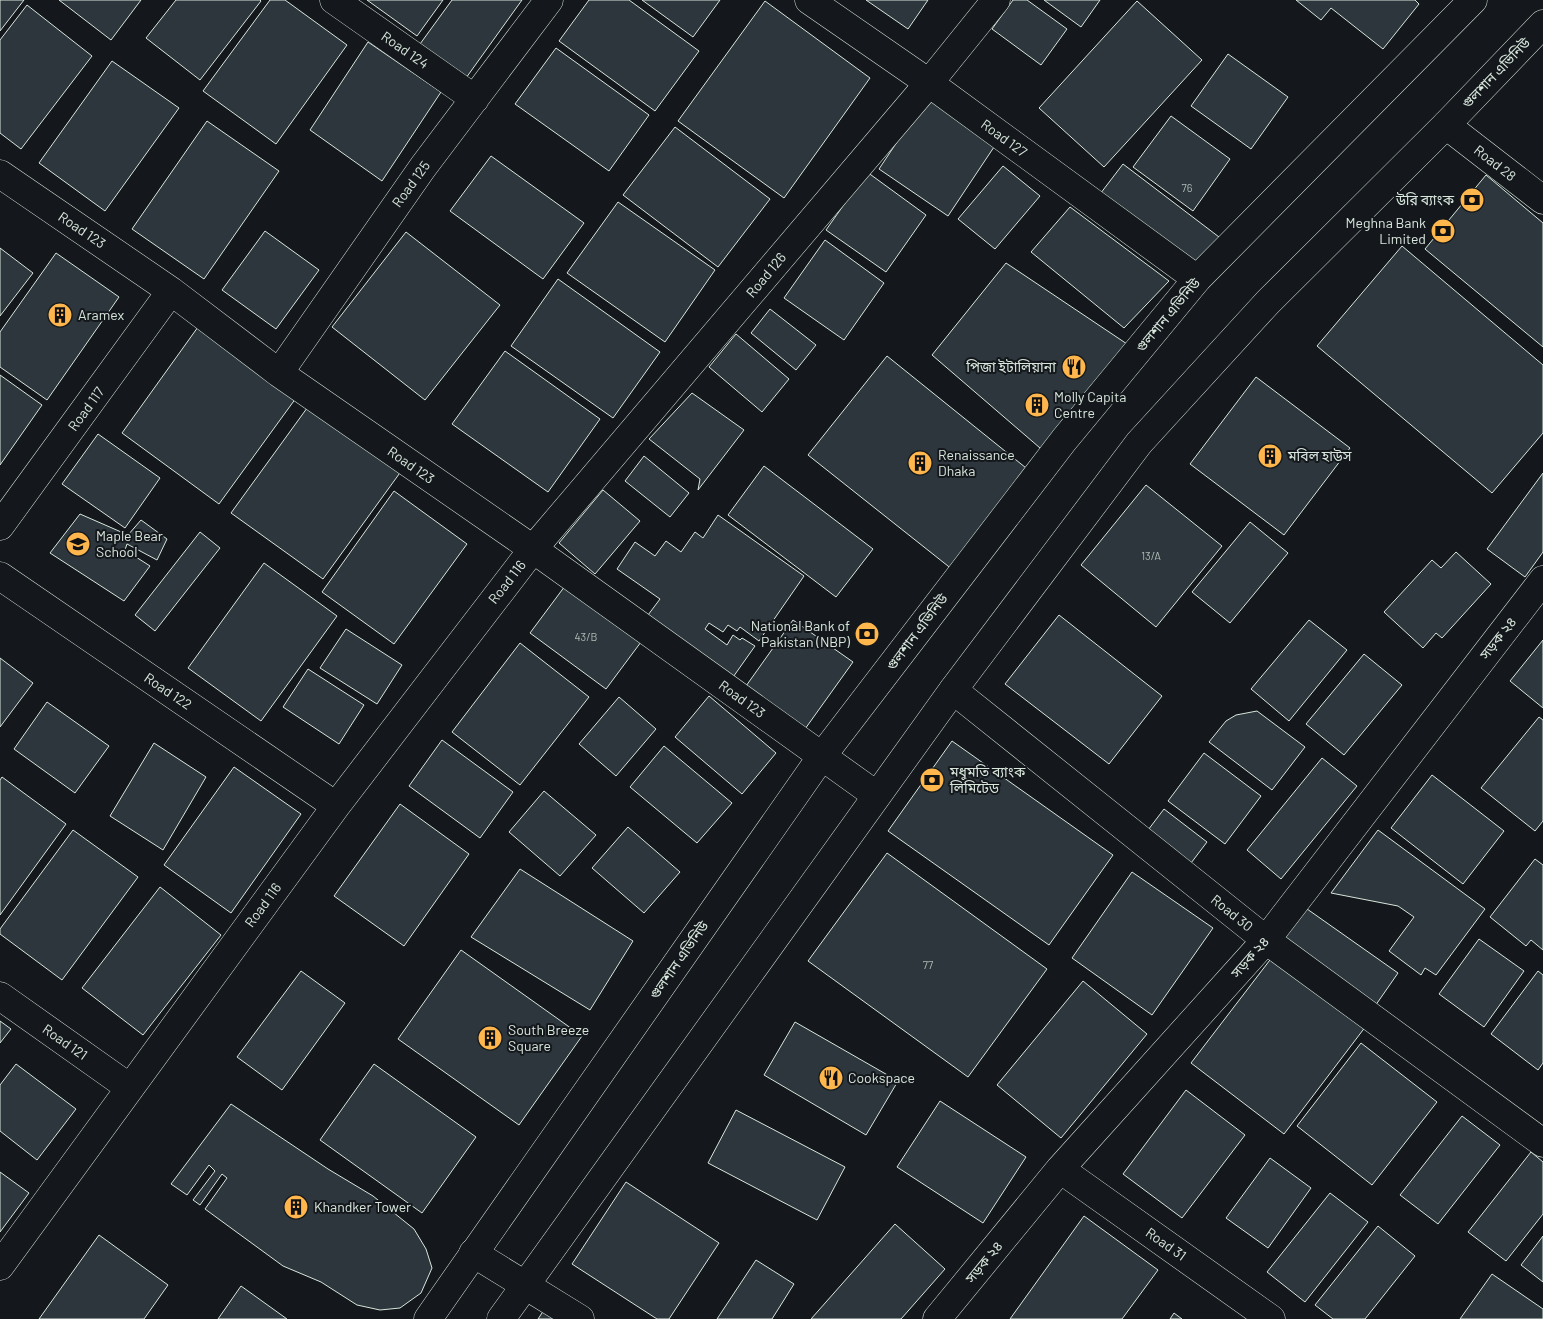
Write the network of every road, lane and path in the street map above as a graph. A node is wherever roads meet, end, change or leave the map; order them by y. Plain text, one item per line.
1 (334, 0) edge
2 (549, 0) edge
3 (809, 0) edge
4 (996, 0) edge
5 (1473, 0) edge
6 (1543, 24) edge
7 (929, 83) junction
8 (476, 99) junction
9 (1446, 125) junction
10 (0, 174) edge
11 (1543, 200) edge
12 (1197, 279) junction
13 (171, 291) junction
14 (279, 373) junction
15 (0, 526) edge
16 (533, 549) junction
17 (0, 576) edge
18 (1543, 580) edge
19 (953, 690) junction
20 (822, 756) junction
21 (876, 795) junction
22 (336, 806) junction
23 (1266, 940) junction
24 (0, 996) edge
25 (130, 1088) junction
26 (1541, 1139) edge
27 (1060, 1169) junction
28 (473, 1253) junction
29 (0, 1266) edge
30 (525, 1286) junction
31 (428, 1319) edge
32 (501, 1319) edge
33 (580, 1319) edge
34 (937, 1319) edge
35 (1271, 1319) edge

1 - 8 street, Road 124
2 - 8 street, Road 125
3 - 7 street, Road 127
4 - 7 street, Road 126
5 - 12 street, গুলশান এভিনিউ
6 - 9 street, গুলশান এভিনিউ
7 - 12 street, Road 127
7 - 16 street, Road 126
8 - 14 street, Road 125
9 - 11 street, Road 28
9 - 19 street, গুলশান এভিনিউ
10 - 13 street, Road 123
12 - 20 street, গুলশান এভিনিউ
13 - 14 street, Road 123
13 - 15 street, Road 117
14 - 16 street, Road 123
16 - 20 street, Road 123
16 - 22 street, Road 116
17 - 22 street, Road 122
18 - 23 street, সড়ক ২৪
19 - 21 street, গুলশান এভিনিউ
19 - 23 street, Road 30
20 - 21 street, Road 123
20 - 28 street, গুলশান এভিনিউ
21 - 30 street, গুলশান এভিনিউ
22 - 25 street, Road 116
23 - 26 street, Road 30
23 - 27 street, সড়ক ২৪
24 - 25 street, Road 121
25 - 29 street, Road 116
27 - 34 street, সড়ক ২৪
27 - 35 street, Road 31
28 - 30 street
28 - 31 street, গুলশান এভিনিউ
30 - 32 street, গুলশান এভিনিউ
30 - 33 street

